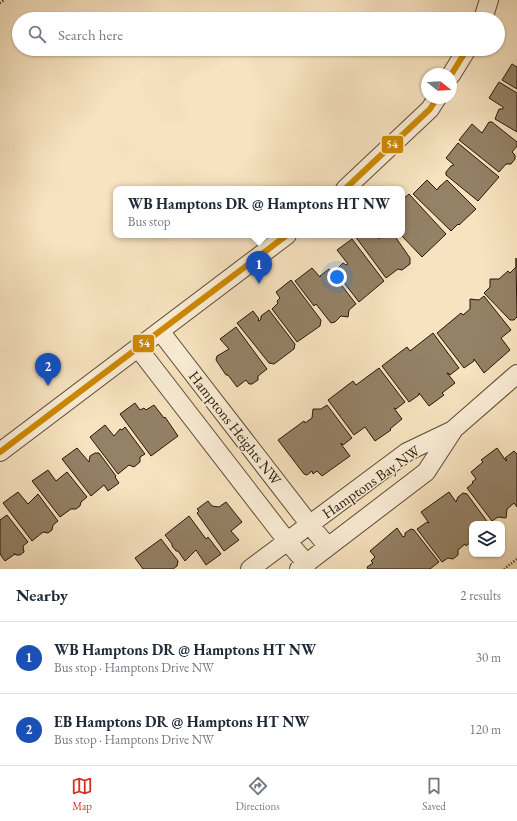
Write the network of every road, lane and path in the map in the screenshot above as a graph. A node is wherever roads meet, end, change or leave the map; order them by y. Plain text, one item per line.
1 (4, 0) edge
2 (489, 0) edge
3 (0, 3) edge
4 (485, 12) edge
5 (463, 56) edge
6 (455, 68) edge
7 (433, 104) edge
8 (348, 186) edge
9 (283, 238) edge
10 (160, 331) junction
11 (138, 348) junction
12 (517, 374) edge
13 (454, 430) junction
14 (0, 452) edge
15 (310, 525) junction
16 (287, 541) junction
17 (328, 547) junction
18 (517, 559) edge
19 (303, 566) edge
20 (250, 569) edge
21 (504, 569) edge

1 - 3 path
2 - 4 street
5 - 6 street
7 - 8 street
9 - 10 street
10 - 11 street
10 - 15 street, Hamptons Heights NW
11 - 14 street
11 - 16 street, Hamptons Heights NW
12 - 13 street, Hamptons Bay NW
13 - 15 street, Hamptons Bay NW
13 - 17 street, Hamptons Bay NW
15 - 16 street
15 - 17 street, Hamptons Heights NW
16 - 19 street, Hamptons Heights NW
16 - 20 street
17 - 19 street, Hamptons Heights NW
18 - 21 path

